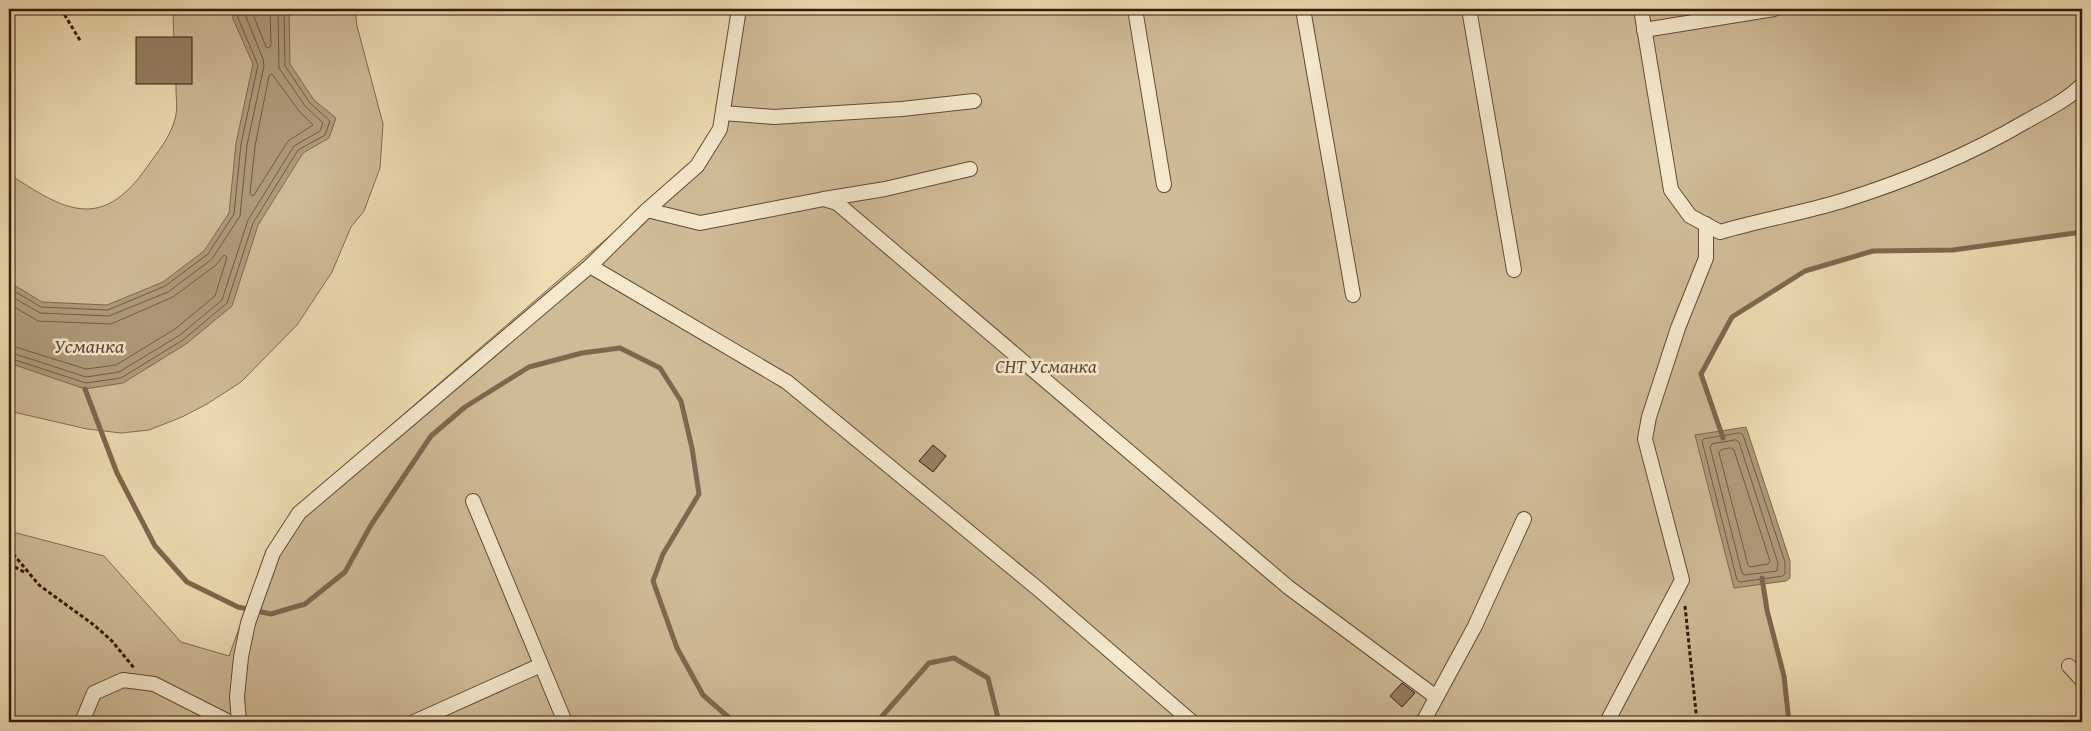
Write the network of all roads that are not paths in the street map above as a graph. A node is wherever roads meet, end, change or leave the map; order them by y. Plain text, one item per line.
1 (739, 9) edge
2 (1135, 9) edge
3 (1303, 9) edge
4 (1469, 9) edge
5 (1641, 9) edge
6 (1774, 9) edge
7 (1644, 30) junction
8 (2082, 85) edge
9 (974, 101) dead end
10 (723, 113) junction
11 (970, 169) dead end
12 (1164, 185) dead end
13 (824, 199) junction
14 (647, 210) junction
15 (1706, 224) junction
16 (590, 266) junction
17 (1514, 270) dead end
18 (1353, 295) dead end
19 (474, 501) dead end
20 (1524, 519) dead end
21 (541, 665) junction
22 (2070, 666) dead end
23 (2082, 680) edge
24 (1436, 698) junction
25 (82, 722) edge
26 (229, 722) edge
27 (239, 722) edge
28 (414, 722) edge
29 (565, 722) edge
30 (1192, 722) edge
31 (1423, 722) edge
32 (1607, 722) edge

1 - 10 street
2 - 12 street
3 - 18 street
4 - 17 street
5 - 7 street
6 - 7 street
7 - 15 street
8 - 15 street
9 - 10 street
10 - 14 street
11 - 13 street
13 - 14 street
13 - 24 street
14 - 16 street
15 - 32 street
16 - 27 street
16 - 30 street
19 - 21 street
20 - 24 street
21 - 28 street
21 - 29 street
22 - 23 street
24 - 31 street
25 - 26 street

